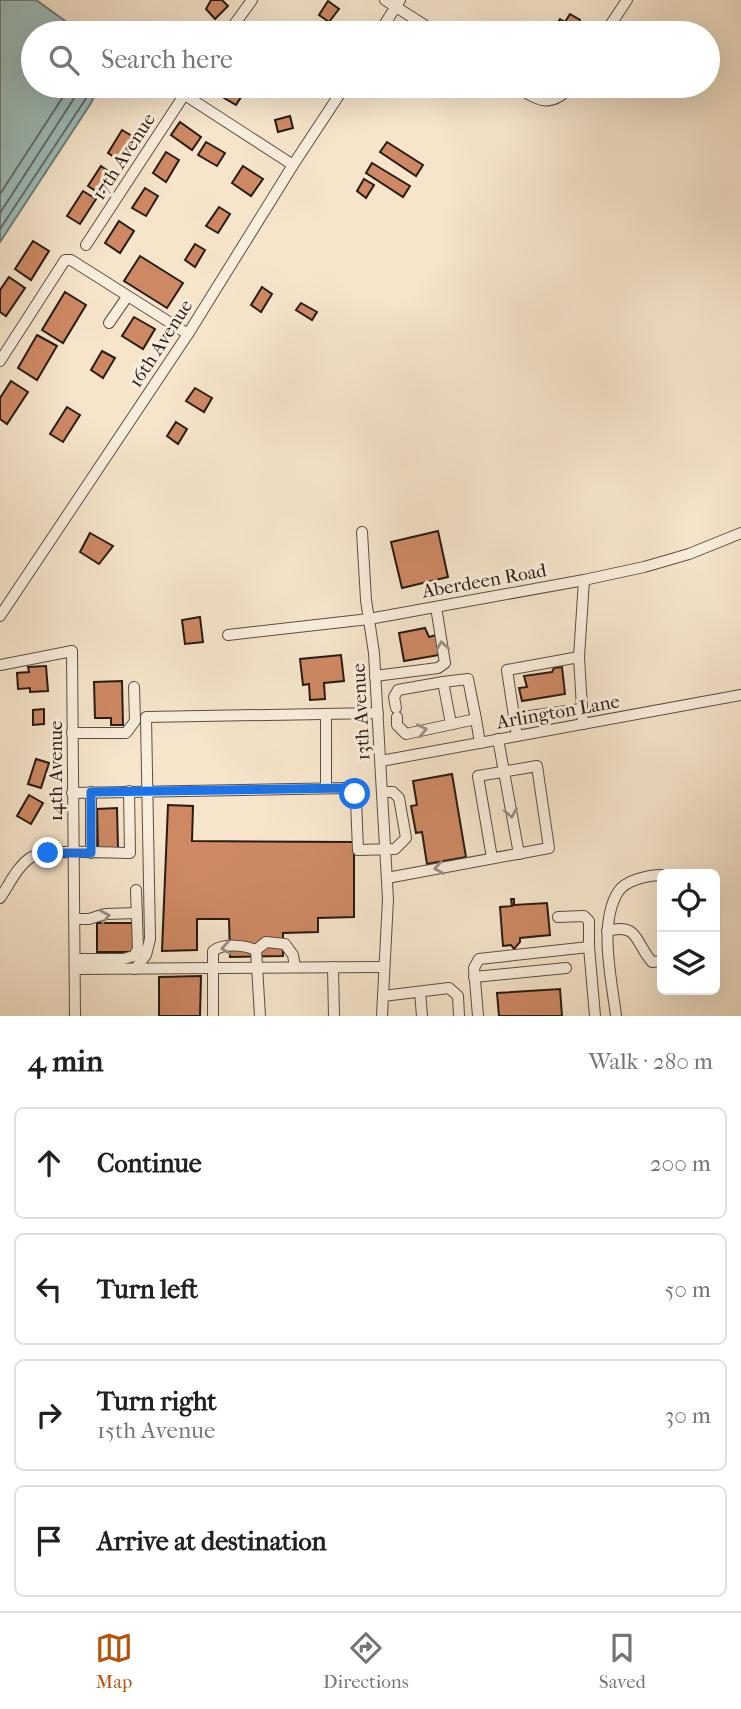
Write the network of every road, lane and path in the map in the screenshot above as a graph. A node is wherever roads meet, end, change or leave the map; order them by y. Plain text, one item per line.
1 (252, 0) edge
2 (385, 0) edge
3 (627, 0) edge
4 (398, 4) edge
5 (237, 21) edge
6 (387, 21) edge
7 (421, 21) edge
8 (613, 21) edge
9 (182, 98) edge
10 (198, 98) edge
11 (337, 98) edge
12 (536, 98) edge
13 (559, 98) edge
14 (293, 165) junction
15 (86, 245) dead end
16 (127, 297) junction
17 (109, 323) dead end
18 (188, 334) junction
19 (0, 361) edge
20 (362, 532) dead end
21 (741, 533) edge
22 (584, 580) junction
23 (4, 603) edge
24 (436, 607) junction
25 (0, 616) edge
26 (369, 619) junction
27 (228, 635) dead end
28 (579, 657) junction
29 (0, 665) edge
30 (375, 676) junction
31 (443, 682) junction
32 (134, 687) dead end
33 (741, 695) edge
34 (581, 709) junction
35 (378, 713) junction
36 (326, 714) junction
37 (396, 716) junction
38 (515, 718) junction
39 (475, 719) junction
40 (451, 724) junction
41 (583, 724) junction
42 (379, 728) junction
43 (72, 733) junction
44 (517, 736) junction
45 (498, 739) junction
46 (480, 743) junction
47 (381, 761) junction
48 (504, 772) junction
49 (326, 788) junction
50 (146, 790) junction
51 (129, 791) junction
52 (91, 792) junction
53 (382, 792) junction
54 (72, 793) junction
55 (385, 851) junction
56 (74, 853) junction
57 (91, 853) junction
58 (519, 854) junction
59 (492, 858) junction
60 (657, 876) edge
61 (387, 878) junction
62 (136, 890) dead end
63 (0, 898) edge
64 (137, 913) junction
65 (558, 918) dead end
66 (74, 919) junction
67 (607, 931) junction
68 (589, 947) junction
69 (256, 950) junction
70 (657, 962) edge
71 (75, 964) junction
72 (295, 967) junction
73 (333, 967) junction
74 (384, 967) junction
75 (213, 968) junction
76 (258, 968) junction
77 (566, 968) dead end
78 (135, 969) junction
79 (474, 977) junction
80 (420, 992) junction
81 (383, 996) junction
82 (75, 1016) edge
83 (213, 1016) edge
84 (260, 1016) edge
85 (334, 1016) edge
86 (382, 1016) edge
87 (422, 1016) edge
88 (459, 1016) edge
89 (478, 1016) edge
90 (595, 1016) edge
91 (616, 1016) edge

1 - 5 street
2 - 4 street
3 - 8 street
4 - 6 street
4 - 7 street
9 - 15 street, 17th Avenue
10 - 14 street
11 - 14 street, 16th Avenue
12 - 13 street
14 - 18 street, 16th Avenue
16 - 17 street
16 - 18 street
16 - 19 street
18 - 23 street, 16th Avenue
20 - 26 street, 13th Avenue
21 - 22 street, Aberdeen Road
22 - 24 street, Aberdeen Road
22 - 28 street
23 - 25 street, 16th Avenue
24 - 26 street, Aberdeen Road
30 -> 24 street
26 - 27 street, Aberdeen Road
26 - 30 street, 13th Avenue
28 - 34 street
28 - 38 street
29 - 43 street, 14th Avenue
30 - 35 street, 13th Avenue
31 - 37 street
31 - 39 street
31 - 40 street
32 - 43 street
33 - 41 street, Arlington Lane
34 - 38 street
34 - 41 street
35 - 36 street
35 - 42 street, 13th Avenue
36 - 49 street
36 - 50 street
37 -> 40 street
37 - 42 street
38 - 44 street
39 - 40 street
39 - 46 street
41 - 44 street, Arlington Lane
42 - 47 street, 13th Avenue
43 - 54 street, 14th Avenue
44 - 45 street, Arlington Lane
45 - 46 street, Arlington Lane
45 - 48 street
46 - 47 street, Arlington Lane
47 - 53 street, 13th Avenue
48 -> 58 street
48 - 58 street
48 - 59 street
49 - 50 street
49 - 55 street
50 - 51 street
50 - 78 street
51 - 52 street
51 - 57 street
52 - 54 street
52 - 57 street
53 - 55 street, 13th Avenue
53 - 55 street
54 - 56 street, 14th Avenue
55 - 61 street, 13th Avenue
56 - 57 street
56 - 63 street
56 - 66 street, 14th Avenue
58 - 59 street
59 -> 61 street
60 - 67 street
61 - 74 street, 13th Avenue
62 - 64 street
66 -> 64 street
64 - 71 street
65 - 68 street
66 - 71 street, 14th Avenue
67 - 70 street
67 - 91 street
68 - 79 street
68 - 90 street
69 - 72 street
69 -> 75 street
69 - 76 street
71 - 78 street
71 - 82 street, 14th Avenue
72 - 73 street
72 - 76 street
73 - 74 street
73 - 85 street
74 - 81 street, 13th Avenue
75 - 76 street
75 - 78 street
75 - 83 street
76 - 84 street
77 - 79 street
79 - 89 street
80 - 81 street
80 - 87 street
80 - 88 street
81 - 86 street, 13th Avenue

